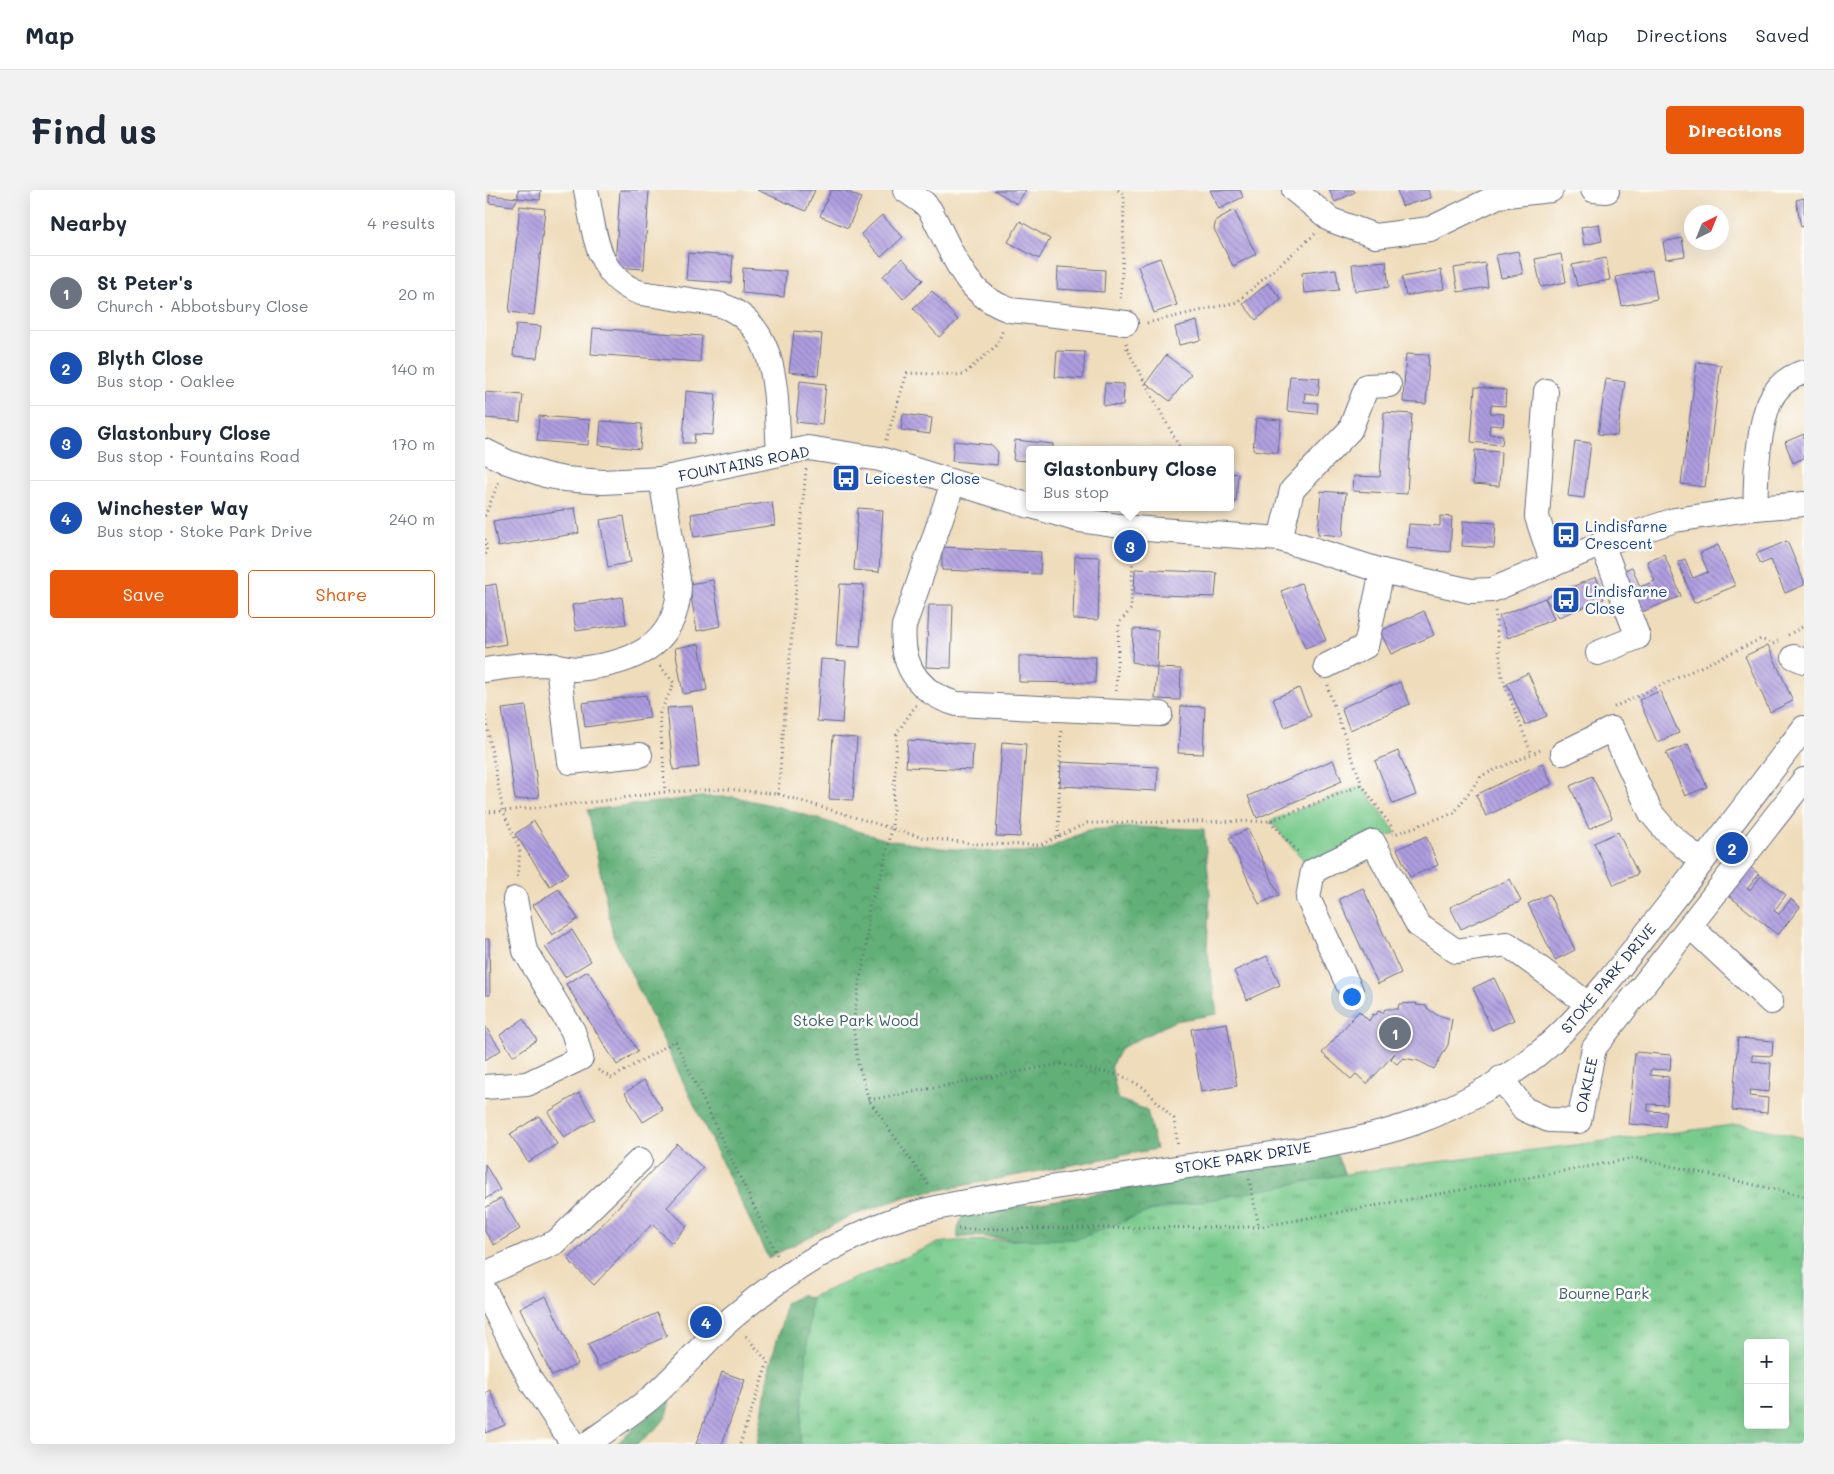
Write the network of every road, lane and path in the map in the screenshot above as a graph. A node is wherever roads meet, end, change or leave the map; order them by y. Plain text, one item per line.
1 (586, 190) edge
2 (905, 190) edge
3 (1119, 190) edge
4 (1294, 190) edge
5 (1551, 190) edge
6 (1331, 220) junction
7 (1010, 310) junction
8 (1122, 322) junction
9 (1804, 372) edge
10 (1389, 385) dead end
11 (1546, 392) dead end
12 (1179, 446) edge
13 (808, 448) junction
14 (485, 451) edge
15 (779, 453) junction
16 (880, 459) junction
17 (507, 462) junction
18 (661, 479) junction
19 (953, 483) junction
20 (1804, 504) edge
21 (1026, 505) edge
22 (1756, 508) junction
23 (1049, 511) edge
24 (485, 516) edge
25 (1133, 528) junction
26 (485, 539) edge
27 (1280, 539) junction
28 (1602, 544) junction
29 (485, 555) edge
30 (1553, 565) junction
31 (1382, 571) junction
32 (1492, 590) junction
33 (647, 649) junction
34 (1598, 653) dead end
35 (558, 666) junction
36 (1326, 666) joint
37 (485, 670) edge
38 (927, 690) junction
39 (1062, 710) junction
40 (1115, 711) junction
41 (1160, 714) dead end
42 (485, 716) edge
43 (1804, 728) edge
44 (1563, 753) dead end
45 (640, 755) dead end
46 (1532, 755) dead end
47 (1804, 780) edge
48 (1362, 785) junction
49 (665, 792) junction
50 (778, 794) junction
51 (485, 812) edge
52 (503, 812) junction
53 (1270, 821) junction
54 (892, 829) junction
55 (1396, 833) dead end
56 (1058, 837) junction
57 (1702, 862) junction
58 (1313, 871) junction
59 (515, 899) joint
60 (1690, 926) junction
61 (1351, 991) dead end
62 (1771, 1002) dead end
63 (1588, 1004) junction
64 (581, 1058) junction
65 (1501, 1078) junction
66 (485, 1087) edge
67 (869, 1100) junction
68 (1245, 1157) junction
69 (641, 1160) dead end
70 (1182, 1167) junction
71 (1804, 1196) edge
72 (943, 1206) junction
73 (1259, 1227) junction
74 (958, 1229) dead end
75 (485, 1274) edge
76 (788, 1276) junction
77 (485, 1291) edge
78 (732, 1318) junction
79 (573, 1444) edge
80 (587, 1444) edge
81 (740, 1444) edge

1 - 15 street
2 - 7 street
3 - 8 path
4 - 6 street
5 - 6 street
6 - 8 path
7 - 8 street
7 - 16 path
8 - 12 path
9 - 22 street
10 - 27 street
11 - 30 street
13 - 15 street, FOUNTAINS ROAD
13 - 16 street, FOUNTAINS ROAD
13 - 50 path
14 - 17 street, FOUNTAINS ROAD
15 - 18 street, FOUNTAINS ROAD
16 - 19 street, FOUNTAINS ROAD
17 - 18 street, FOUNTAINS ROAD
17 - 24 path
18 - 33 street
19 - 21 street, FOUNTAINS ROAD
19 - 38 street
20 - 22 street
22 - 28 street
23 - 25 street
25 - 27 street
25 - 40 path
26 - 29 path
27 - 31 street
28 - 30 street
28 - 34 street
30 - 32 street
31 - 32 street
31 - 36 street
32 - 46 path
33 - 35 street
33 - 49 path
35 - 37 street
35 - 45 street
36 - 48 path
38 - 39 street
38 - 54 path
39 - 40 street
39 - 56 path
40 - 41 street
42 - 52 path
43 - 57 street, STOKE PARK DRIVE
44 - 57 street
47 - 60 street, OAKLEE
48 - 53 path
48 - 55 path
49 - 50 path
49 - 52 path
50 - 54 path
51 - 52 path
52 - 59 path
53 - 56 path
53 - 58 path
54 - 56 path
54 - 67 path
57 - 63 street, STOKE PARK DRIVE
58 - 61 street
58 - 63 street
59 - 64 street
60 - 62 street
60 - 65 street, OAKLEE
63 - 65 street, STOKE PARK DRIVE
64 - 66 street
64 - 76 path
65 - 68 street, STOKE PARK DRIVE
67 - 70 path
67 - 72 path
68 - 70 street, STOKE PARK DRIVE
68 - 73 path
69 - 75 street
70 - 72 street, STOKE PARK DRIVE
71 - 73 path
72 - 76 street, STOKE PARK DRIVE
73 - 74 path
76 - 78 street, STOKE PARK DRIVE
77 - 79 street
78 - 80 street, STOKE PARK DRIVE
78 - 81 path

